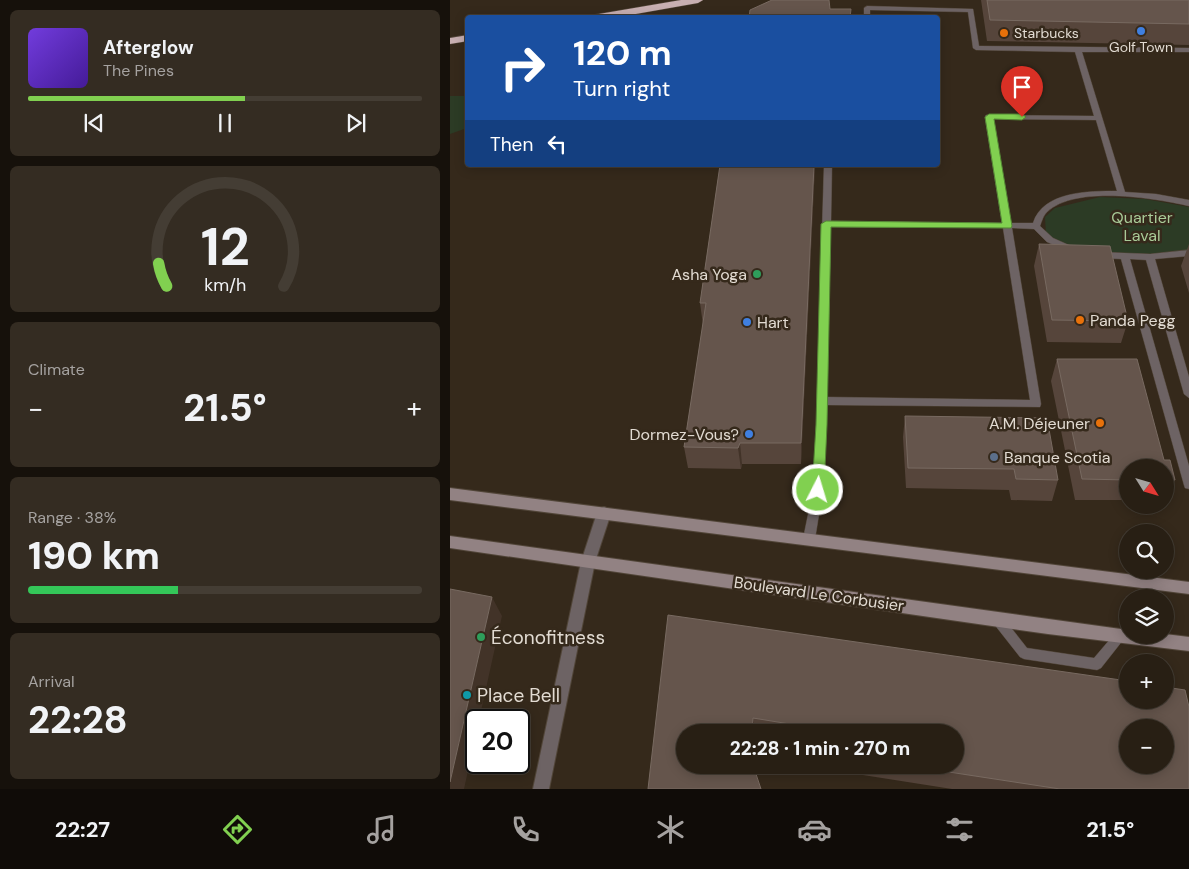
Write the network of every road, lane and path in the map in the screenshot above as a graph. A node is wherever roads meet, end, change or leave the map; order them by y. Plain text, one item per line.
1 (698, 0) edge
2 (610, 15) edge
3 (867, 15) edge
4 (465, 38) edge
5 (450, 41) edge
6 (1078, 50) junction
7 (1189, 50) edge
8 (1099, 118) junction
9 (828, 167) edge
10 (1122, 194) junction
11 (1189, 203) edge
12 (826, 224) junction
13 (1007, 226) junction
14 (1036, 226) junction
15 (1189, 253) edge
16 (1125, 257) junction
17 (1150, 257) junction
18 (1189, 394) edge
19 (822, 401) junction
20 (1189, 486) edge
21 (450, 494) edge
22 (604, 513) junction
23 (809, 539) junction
24 (450, 542) edge
25 (588, 562) junction
26 (1189, 588) edge
27 (998, 620) junction
28 (1119, 635) edge
29 (1119, 637) edge
30 (1174, 642) edge
31 (1189, 644) edge
32 (541, 789) edge

1 - 2 highway
3 - 6 lane
4 - 5 highway
6 - 7 lane
6 - 8 lane
8 - 10 lane
8 - 13 lane
9 - 12 lane
10 - 11 lane
10 - 14 lane
12 - 13 lane
12 - 19 lane
13 - 14 lane
13 - 19 lane
14 - 16 lane
15 - 17 lane
16 - 17 lane
16 - 20 lane
17 - 18 lane
19 - 23 lane
21 - 22 street
22 - 23 street
22 - 25 street
23 - 26 street
24 - 25 street, Boulevard Le Corbusier
25 - 27 street, Boulevard Le Corbusier
25 - 32 street
27 - 28 street, Boulevard Le Corbusier
27 - 29 lane
30 - 31 street, Boulevard Le Corbusier

